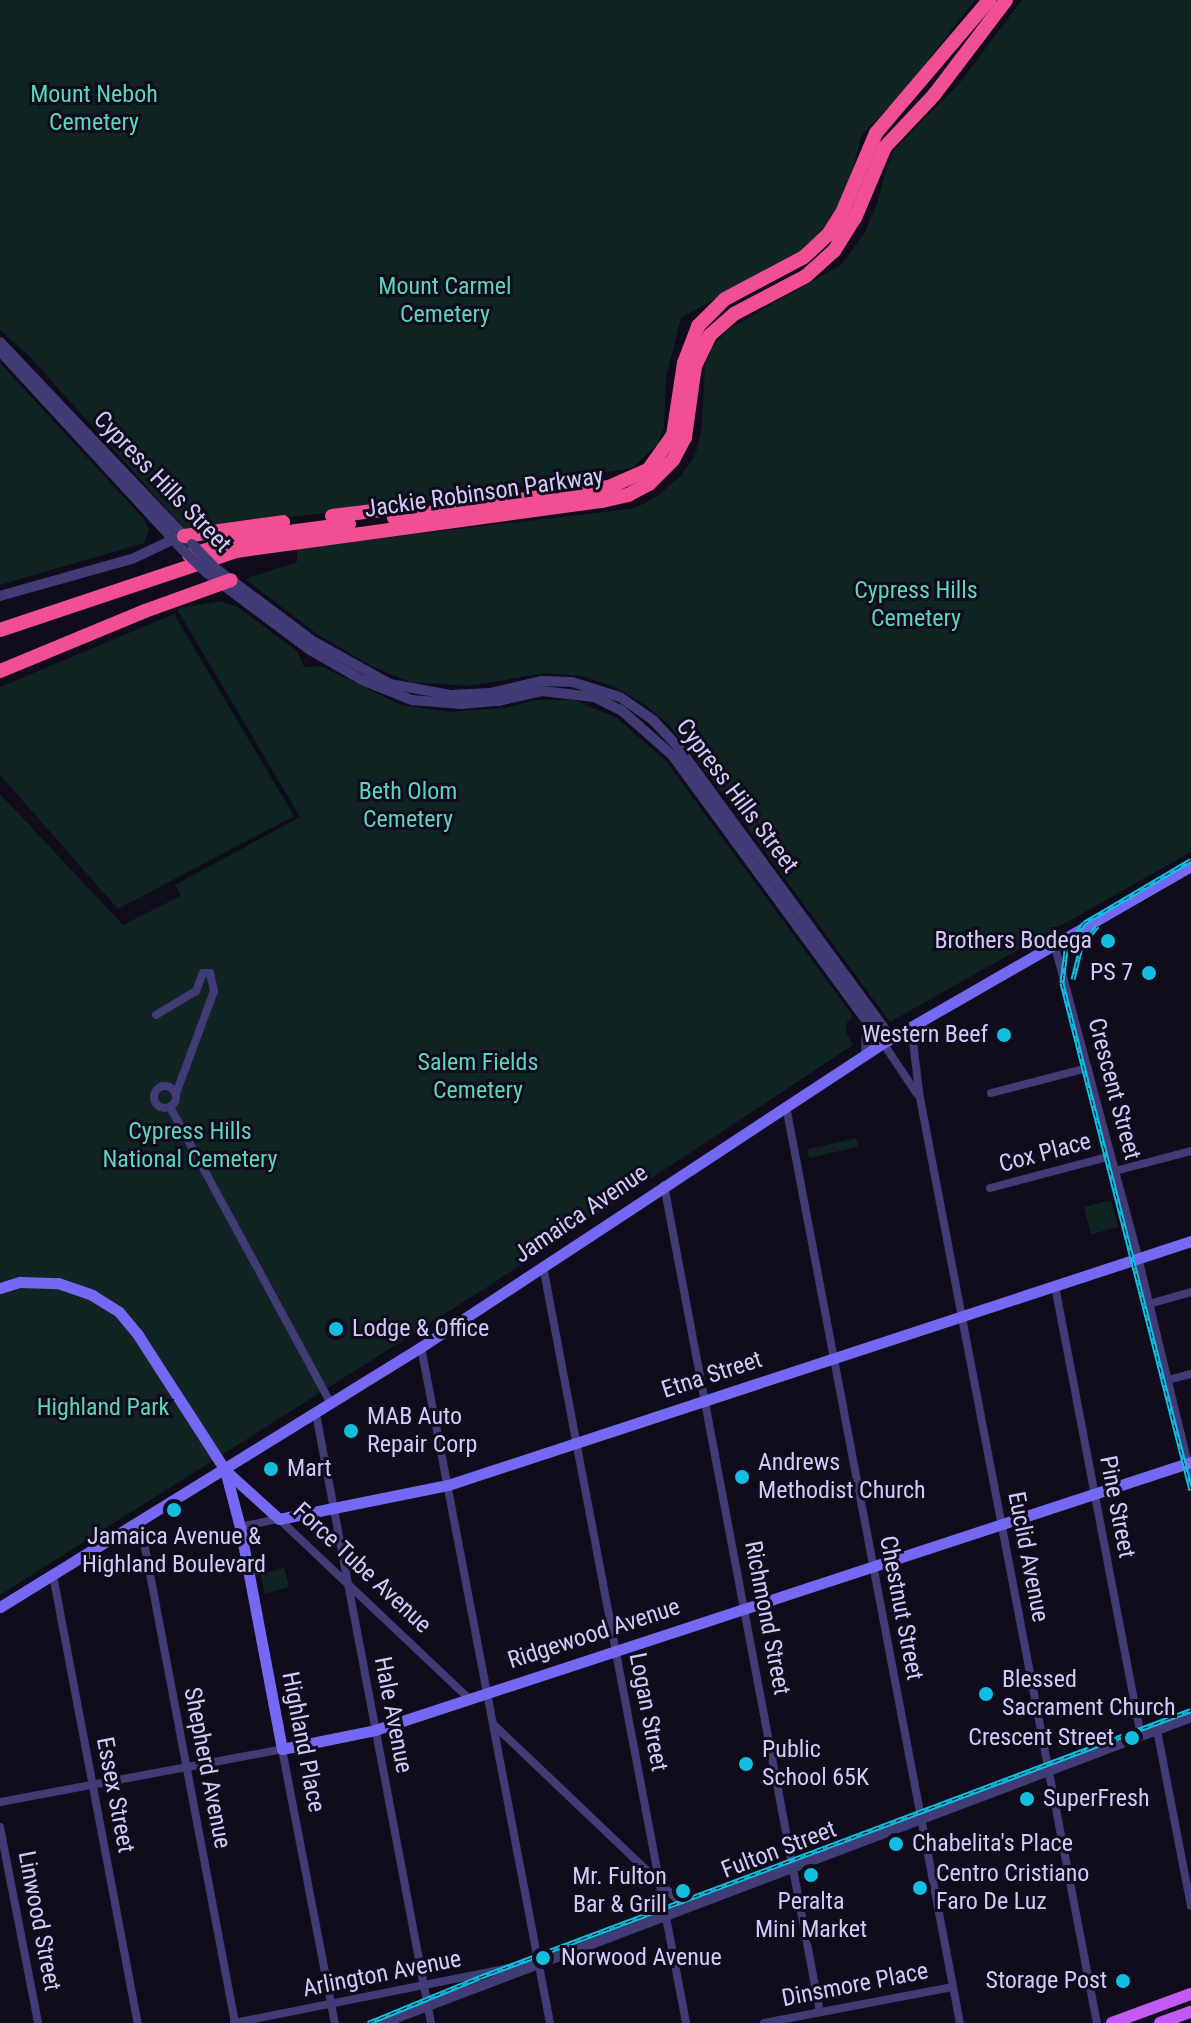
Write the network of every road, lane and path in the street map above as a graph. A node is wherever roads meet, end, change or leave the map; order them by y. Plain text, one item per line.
1 (989, 0) edge
2 (1006, 0) edge
3 (0, 342) edge
4 (0, 351) edge
5 (18, 362) junction
6 (502, 501) junction
7 (182, 542) junction
8 (226, 582) junction
9 (0, 596) edge
10 (0, 620) edge
11 (0, 631) edge
12 (0, 671) edge
13 (1191, 866) edge
14 (1054, 943) junction
15 (156, 1015) dead end
16 (867, 1021) junction
17 (911, 1026) junction
18 (887, 1040) junction
19 (866, 1053) junction
20 (1088, 1068) junction
21 (991, 1093) dead end
22 (176, 1094) junction
23 (920, 1098) junction
24 (786, 1106) junction
25 (170, 1107) junction
26 (1191, 1151) edge
27 (1111, 1156) junction
28 (1115, 1171) junction
29 (664, 1185) junction
30 (990, 1188) dead end
31 (1191, 1241) edge
32 (1138, 1259) junction
33 (543, 1266) junction
34 (1055, 1286) junction
35 (0, 1288) edge
36 (1191, 1292) edge
37 (1149, 1304) junction
38 (962, 1316) junction
39 (421, 1347) junction
40 (834, 1358) junction
41 (1191, 1374) edge
42 (1168, 1380) junction
43 (705, 1401) junction
44 (331, 1404) junction
45 (316, 1414) junction
46 (576, 1443) junction
47 (1189, 1462) edge
48 (225, 1470) junction
49 (1191, 1477) edge
50 (448, 1485) junction
51 (1094, 1493) junction
52 (334, 1509) junction
53 (279, 1519) junction
54 (140, 1521) junction
55 (1002, 1524) junction
56 (240, 1527) junction
57 (873, 1566) junction
58 (53, 1575) junction
59 (348, 1585) junction
60 (0, 1607) edge
61 (744, 1608) junction
62 (616, 1650) junction
63 (487, 1692) junction
64 (468, 1698) junction
65 (1191, 1717) edge
66 (493, 1723) junction
67 (375, 1730) junction
68 (1157, 1730) junction
69 (1141, 1736) junction
70 (282, 1749) junction
71 (186, 1767) junction
72 (1048, 1771) junction
73 (93, 1785) junction
74 (0, 1802) edge
75 (921, 1818) junction
76 (0, 1827) edge
77 (793, 1866) junction
78 (660, 1883) junction
79 (1191, 1906) edge
80 (685, 1907) junction
81 (666, 1914) junction
82 (538, 1962) junction
83 (424, 1987) junction
84 (953, 1987) junction
85 (1191, 1994) edge
86 (332, 2004) junction
87 (427, 2004) junction
88 (820, 2012) junction
89 (1191, 2012) edge
90 (38, 2023) edge
91 (138, 2023) edge
92 (235, 2023) edge
93 (335, 2023) edge
94 (383, 2023) edge
95 (431, 2023) edge
96 (550, 2023) edge
97 (686, 2023) edge
98 (764, 2023) edge
99 (960, 2023) edge
100 (1097, 2023) edge
101 (1112, 2023) edge
102 (1160, 2023) edge

1 - 6 highway, Jackie Robinson Parkway
2 - 11 highway, Jackie Robinson Parkway
3 - 5 street, Cypress Hills Street
4 - 5 street, Cypress Hills Street
5 - 7 street, Cypress Hills Street
6 - 7 highway
6 - 10 highway, Jackie Robinson Parkway
7 - 8 street, Cypress Hills Street, bridge
7 - 9 street
8 - 12 highway
8 - 16 street, Cypress Hills Street
8 - 18 street, Cypress Hills Street
13 - 14 main road, Jamaica Avenue
14 - 17 main road, Jamaica Avenue
14 - 20 street, Crescent Street
15 - 22 street
16 - 18 street, Cypress Hills Street
16 - 19 street
17 - 18 main road, Jamaica Avenue
17 - 23 street, Euclid Avenue
18 - 19 main road, Jamaica Avenue
18 - 23 street, Euclid Avenue
19 - 24 main road, Jamaica Avenue
20 - 21 street
20 - 27 street, Crescent Street
22 - 25 street
22 - 25 street
23 - 38 street, Euclid Avenue
24 - 29 main road, Jamaica Avenue
24 - 40 street, Chestnut Street
25 - 44 street
26 - 28 street
27 - 28 street, Crescent Street
27 - 30 street, Cox Place
28 - 32 street, Crescent Street
29 - 33 main road, Jamaica Avenue
29 - 43 street, Richmond Street
31 - 32 main road, Etna Street
32 - 34 main road, Etna Street
32 - 37 street, Crescent Street
33 - 39 main road, Jamaica Avenue
33 - 46 street, Logan Street
34 - 38 main road, Etna Street
34 - 51 street, Pine Street
35 - 48 main road
36 - 37 street
37 - 42 street, Crescent Street
38 - 40 main road, Etna Street
38 - 55 street, Euclid Avenue
39 - 44 main road, Jamaica Avenue
39 - 50 street
40 - 43 main road, Etna Street
40 - 57 street, Chestnut Street
41 - 42 street
42 - 47 street, Crescent Street
43 - 46 main road, Etna Street
43 - 61 street, Richmond Street
44 - 45 main road, Jamaica Avenue
45 - 48 main road, Jamaica Avenue
45 - 52 street, Hale Avenue
46 - 50 main road, Etna Street
46 - 62 street, Logan Street
47 - 49 street, Crescent Street
47 - 51 main road, Ridgewood Avenue
48 - 53 main road, Force Tube Avenue
48 - 54 main road, Jamaica Avenue
48 - 56 main road, Highland Place
50 - 52 main road, Etna Street
50 - 63 street
51 - 55 main road, Ridgewood Avenue
51 - 69 street, Pine Street
52 - 53 main road, Etna Street
52 - 59 street, Hale Avenue
53 - 56 street, Etna Street
53 - 59 street, Force Tube Avenue
54 - 58 main road, Jamaica Avenue
54 - 71 street, Shepherd Avenue
55 - 57 main road, Ridgewood Avenue
55 - 72 street, Euclid Avenue
56 - 70 main road, Highland Place
57 - 61 main road, Ridgewood Avenue
57 - 75 street, Chestnut Street
58 - 60 main road, Jamaica Avenue
58 - 73 street, Essex Street
59 - 64 street, Force Tube Avenue
59 - 67 street, Hale Avenue
61 - 62 main road, Ridgewood Avenue
61 - 77 street, Richmond Street
62 - 63 main road, Ridgewood Avenue
62 - 78 street, Logan Street
63 - 64 main road, Ridgewood Avenue
63 - 66 street
64 - 67 main road, Ridgewood Avenue
65 - 68 street, Fulton Street
66 - 78 street
66 - 82 street
67 - 70 main road, Ridgewood Avenue
67 - 83 street, Hale Avenue
68 - 69 street, Fulton Street
68 - 79 street
69 - 72 street, Fulton Street
70 - 71 street, Ridgewood Avenue
70 - 86 street, Highland Place
71 - 73 street, Ridgewood Avenue
71 - 92 street, Shepherd Avenue
72 - 75 street, Fulton Street
72 - 100 street, Euclid Avenue
73 - 74 street, Ridgewood Avenue
73 - 91 street, Essex Street
75 - 77 street, Fulton Street
75 - 84 street, Chestnut Street
76 - 90 street, Linwood Street
77 - 80 street, Fulton Street
77 - 88 street, Richmond Street
78 - 80 street
78 - 81 street, Logan Street
80 - 81 street, Fulton Street
81 - 82 street, Fulton Street
81 - 97 street, Logan Street
82 - 83 street, Arlington Avenue
82 - 87 street, Fulton Street
82 - 96 street
83 - 86 street, Arlington Avenue
83 - 87 street, Hale Avenue
84 - 88 street, Dinsmore Place
84 - 99 street, Chestnut Street
85 - 101 main road
86 - 92 street, Arlington Avenue
86 - 93 street, Highland Place
87 - 94 street, Fulton Street
87 - 95 street, Hale Avenue
88 - 98 street, Dinsmore Place
89 - 102 main road

